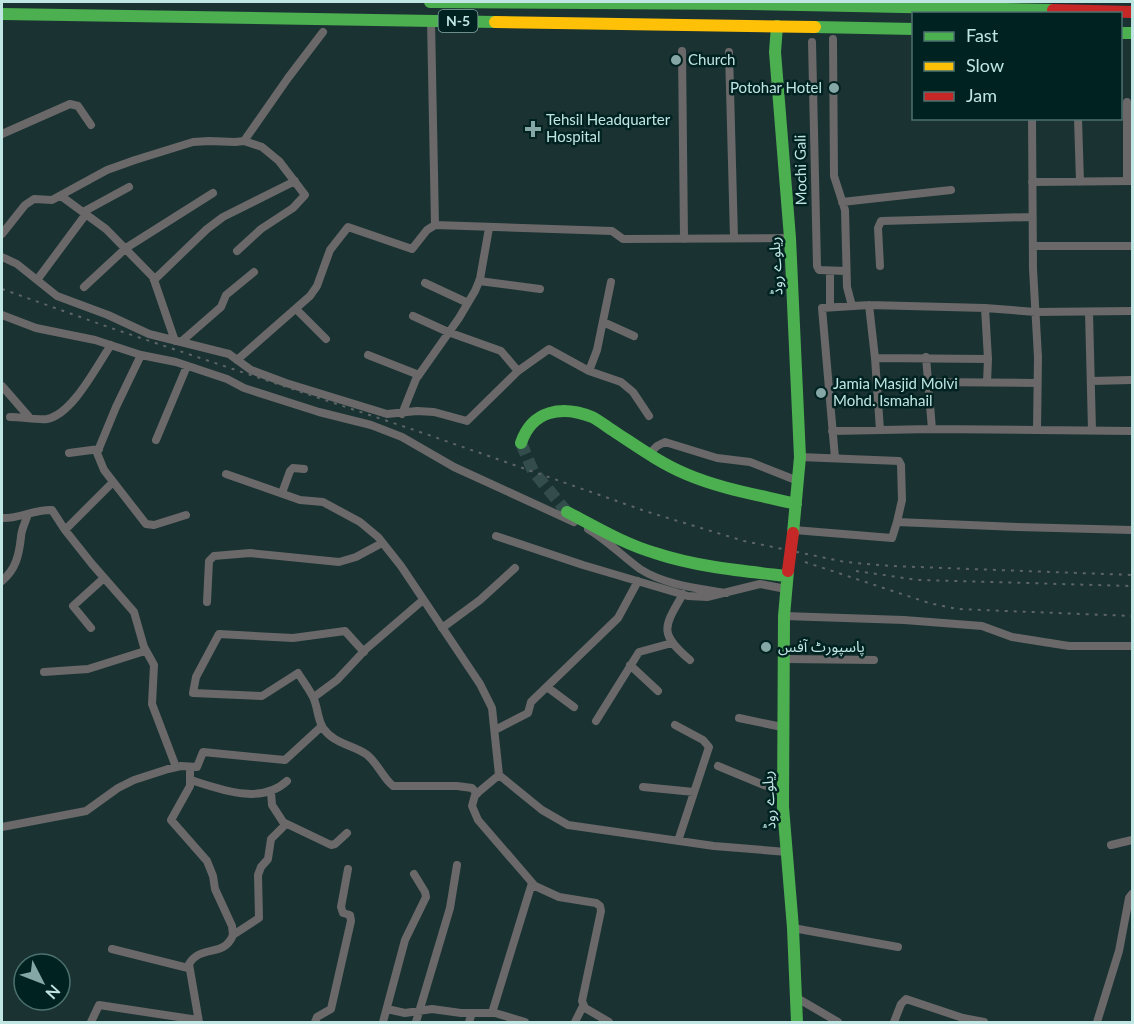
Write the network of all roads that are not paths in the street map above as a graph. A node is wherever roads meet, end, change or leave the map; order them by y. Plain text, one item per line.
1 (430, 2) edge
2 (436, 2) edge
3 (38, 8) edge
4 (1132, 12) edge
5 (2, 14) edge
6 (432, 20) junction
7 (777, 26) junction
8 (912, 29) edge
9 (323, 32) dead end
10 (832, 39) dead end
11 (812, 42) dead end
12 (682, 51) dead end
13 (729, 52) dead end
14 (1127, 102) dead end
15 (1032, 120) edge
16 (1078, 120) edge
17 (91, 124) dead end
18 (2, 134) edge
19 (244, 141) junction
20 (1130, 144) edge
21 (295, 181) junction
22 (1130, 181) edge
23 (1032, 182) junction
24 (1080, 182) junction
25 (129, 187) dead end
26 (951, 190) dead end
27 (213, 193) dead end
28 (61, 196) junction
29 (842, 202) junction
30 (85, 213) junction
31 (1032, 217) junction
32 (435, 225) junction
33 (489, 228) junction
34 (2, 234) edge
35 (734, 238) junction
36 (790, 238) junction
37 (684, 239) junction
38 (1033, 246) junction
39 (1132, 246) edge
40 (126, 248) junction
41 (237, 251) dead end
42 (2, 257) edge
43 (880, 266) dead end
44 (830, 271) junction
45 (846, 271) junction
46 (254, 272) dead end
47 (37, 280) junction
48 (154, 280) junction
49 (479, 281) junction
50 (611, 282) dead end
51 (425, 283) dead end
52 (84, 287) dead end
53 (540, 289) dead end
54 (468, 303) junction
55 (869, 305) junction
56 (830, 306) junction
57 (852, 306) junction
58 (985, 308) junction
59 (296, 309) junction
60 (1132, 311) edge
61 (1036, 312) junction
62 (1089, 312) junction
63 (2, 315) edge
64 (413, 316) dead end
65 (603, 322) junction
66 (448, 332) junction
67 (634, 336) dead end
68 (326, 339) dead end
69 (179, 341) junction
70 (111, 345) junction
71 (141, 355) junction
72 (368, 355) dead end
73 (926, 357) junction
74 (875, 358) junction
75 (988, 359) junction
76 (237, 360) junction
77 (187, 366) junction
78 (589, 370) junction
79 (518, 371) junction
80 (419, 375) junction
81 (1132, 380) edge
82 (1090, 381) junction
83 (928, 382) junction
84 (987, 382) junction
85 (1037, 384) junction
86 (2, 386) edge
87 (402, 414) junction
88 (649, 416) dead end
89 (10, 417) dead end
90 (29, 417) junction
91 (932, 429) junction
92 (880, 430) junction
93 (1037, 430) junction
94 (1092, 430) junction
95 (832, 431) junction
96 (1132, 431) edge
97 (156, 440) dead end
98 (521, 444) dead end
99 (99, 449) junction
100 (69, 453) dead end
101 (649, 454) junction
102 (800, 457) junction
103 (835, 458) junction
104 (304, 470) dead end
105 (226, 474) dead end
106 (798, 481) junction
107 (113, 482) junction
108 (282, 493) junction
109 (796, 504) junction
110 (567, 512) tunnel mouth
111 (28, 514) junction
112 (186, 515) dead end
113 (2, 518) edge
114 (897, 522) junction
115 (65, 530) junction
116 (1132, 530) edge
117 (793, 531) junction
118 (496, 536) dead end
119 (382, 543) junction
120 (515, 568) dead end
121 (104, 578) junction
122 (787, 579) junction
123 (2, 580) edge
124 (638, 581) junction
125 (726, 593) junction
126 (683, 594) junction
127 (423, 600) junction
128 (207, 602) dead end
129 (784, 616) junction
130 (91, 627) dead end
131 (442, 628) junction
132 (672, 643) junction
133 (1132, 646) edge
134 (145, 651) junction
135 (364, 652) junction
136 (784, 659) junction
137 (690, 660) dead end
138 (874, 660) dead end
139 (630, 665) junction
140 (44, 672) dead end
141 (547, 687) junction
142 (658, 692) dead end
143 (314, 698) junction
144 (574, 707) dead end
145 (739, 718) dead end
146 (596, 721) dead end
147 (675, 725) dead end
148 (322, 726) junction
149 (782, 727) junction
150 (495, 730) junction
151 (718, 766) dead end
152 (176, 767) junction
153 (190, 767) junction
154 (499, 775) junction
155 (191, 780) junction
156 (287, 781) dead end
157 (644, 787) dead end
158 (271, 792) junction
159 (694, 792) junction
160 (783, 793) junction
161 (477, 794) junction
162 (285, 823) junction
163 (2, 827) edge
164 (347, 833) dead end
165 (1132, 840) edge
166 (678, 841) junction
167 (1111, 845) dead end
168 (787, 852) junction
169 (457, 865) dead end
170 (348, 869) dead end
171 (414, 874) dead end
172 (532, 883) junction
173 (1132, 894) edge
174 (793, 928) junction
175 (1128, 929) edge
176 (233, 935) junction
177 (898, 947) dead end
178 (112, 950) dead end
179 (188, 968) junction
180 (797, 998) junction
181 (583, 1006) junction
182 (387, 1009) junction
183 (419, 1011) junction
184 (472, 1013) junction
185 (492, 1013) junction
186 (199, 1021) edge
187 (92, 1023) edge
188 (315, 1023) edge
189 (383, 1023) edge
190 (416, 1023) edge
191 (470, 1023) edge
192 (525, 1023) edge
193 (575, 1023) edge
194 (609, 1023) edge
195 (797, 1023) edge
196 (838, 1023) edge
197 (894, 1023) edge
198 (984, 1023) edge
199 (1097, 1023) edge

1 - 2 main road, N-5
2 - 4 main road, N-5
3 - 5 main road, N-5
3 - 6 main road, N-5
6 - 7 main road, N-5
6 - 32 street
7 - 8 main road, N-5
7 - 36 main road, ریلوے روڈ
9 - 19 street
10 - 29 street
11 - 44 street, Mochi Gali
12 - 37 street
13 - 35 street
14 - 20 street
15 - 23 street
16 - 24 street
17 - 18 street
19 - 21 street
19 - 28 street
20 - 22 street
21 - 41 street
21 - 48 street
22 - 24 street
23 - 24 street
23 - 31 street
25 - 30 street
26 - 29 street
27 - 40 street
28 - 30 street
28 - 34 street
29 - 45 street
30 - 40 street
30 - 47 street
31 - 38 street
31 - 43 street
32 - 33 street
32 - 59 street
33 - 37 street
33 - 49 street
35 - 36 street
35 - 37 street
36 - 102 main road, ریلوے روڈ
38 - 39 street
38 - 61 street
40 - 48 street
40 - 52 street
42 - 47 street
44 - 45 street
44 - 56 street
45 - 57 street
46 - 69 street
47 - 69 street
48 - 69 street
49 - 53 street
49 - 54 street
50 - 65 street
51 - 54 street
54 - 66 street
55 - 57 street
55 - 58 street
55 - 74 street
56 - 57 street
56 - 95 street
58 - 61 street
58 - 75 street
59 - 68 street
59 - 76 street
60 - 62 street
61 - 62 street
61 - 85 street
62 - 82 street
63 - 70 street
64 - 66 street
65 - 67 street
65 - 78 street
66 - 79 street
66 - 80 street
69 - 76 street
70 - 71 street
70 - 90 street
71 - 77 street
71 - 99 street
72 - 80 street
73 - 74 street
73 - 75 street
73 - 83 street
74 - 92 street
75 - 84 street
76 - 87 street
77 - 97 street
77 - 125 street
78 - 79 street
78 - 88 street
79 - 87 street
80 - 87 street
81 - 82 street
82 - 94 street
83 - 84 street
83 - 91 street
84 - 85 street
85 - 93 street
86 - 90 street
89 - 90 street
91 - 92 street
91 - 93 street
92 - 95 street
93 - 94 street
94 - 96 street
95 - 103 street
98 - 101 main road
99 - 100 street
99 - 107 street
101 - 106 street
101 - 109 main road
102 - 103 street
102 - 106 main road, ریلوے روڈ
103 - 114 street
104 - 108 street
105 - 108 street
106 - 109 main road, ریلوے روڈ
107 - 112 street
107 - 115 street
108 - 119 street
109 - 117 main road, ریلوے روڈ
110 - 122 main road
111 - 113 street
111 - 115 street
111 - 123 street
114 - 116 street
114 - 117 street
115 - 121 street
117 - 122 main road, ریلوے روڈ, bridge
118 - 124 street
119 - 127 street
119 - 128 street
120 - 131 street
121 - 130 street
121 - 134 street
122 - 125 street
122 - 129 main road, ریلوے روڈ
124 - 126 street
124 - 141 street
125 - 126 street
126 - 132 street
127 - 131 street
127 - 135 street
129 - 133 street
129 - 136 main road, ریلوے روڈ
131 - 150 street
132 - 137 street
132 - 139 street
134 - 140 street
134 - 152 street
135 - 143 street
135 - 143 street
136 - 138 street
136 - 149 main road, ریلوے روڈ
139 - 142 street
139 - 146 street
141 - 144 street
141 - 150 street
143 - 148 street
145 - 149 street
147 - 159 street
148 - 153 street
148 - 161 street
149 - 160 main road, ریلوے روڈ
150 - 154 street
151 - 160 street
152 - 153 street
152 - 163 street
153 - 155 street
154 - 161 street
154 - 166 street
155 - 158 street
155 - 176 street
156 - 158 street
157 - 159 street
158 - 162 street
159 - 166 street
160 - 168 main road, ریلوے روڈ
161 - 172 street
162 - 164 street
162 - 176 street
165 - 167 street
166 - 168 street
168 - 174 main road, ریلوے روڈ
169 - 183 street
170 - 188 street
171 - 182 street
172 - 181 street
172 - 185 street
173 - 175 street
174 - 177 street
174 - 180 main road, ریلوے روڈ
175 - 199 street
176 - 179 street
178 - 179 street
179 - 186 street
180 - 195 main road, ریلوے روڈ
180 - 196 street
181 - 193 street
181 - 194 street
182 - 183 street
182 - 189 street
183 - 184 street
183 - 190 street
184 - 185 street
184 - 191 street
185 - 192 street
186 - 187 street
197 - 198 street

